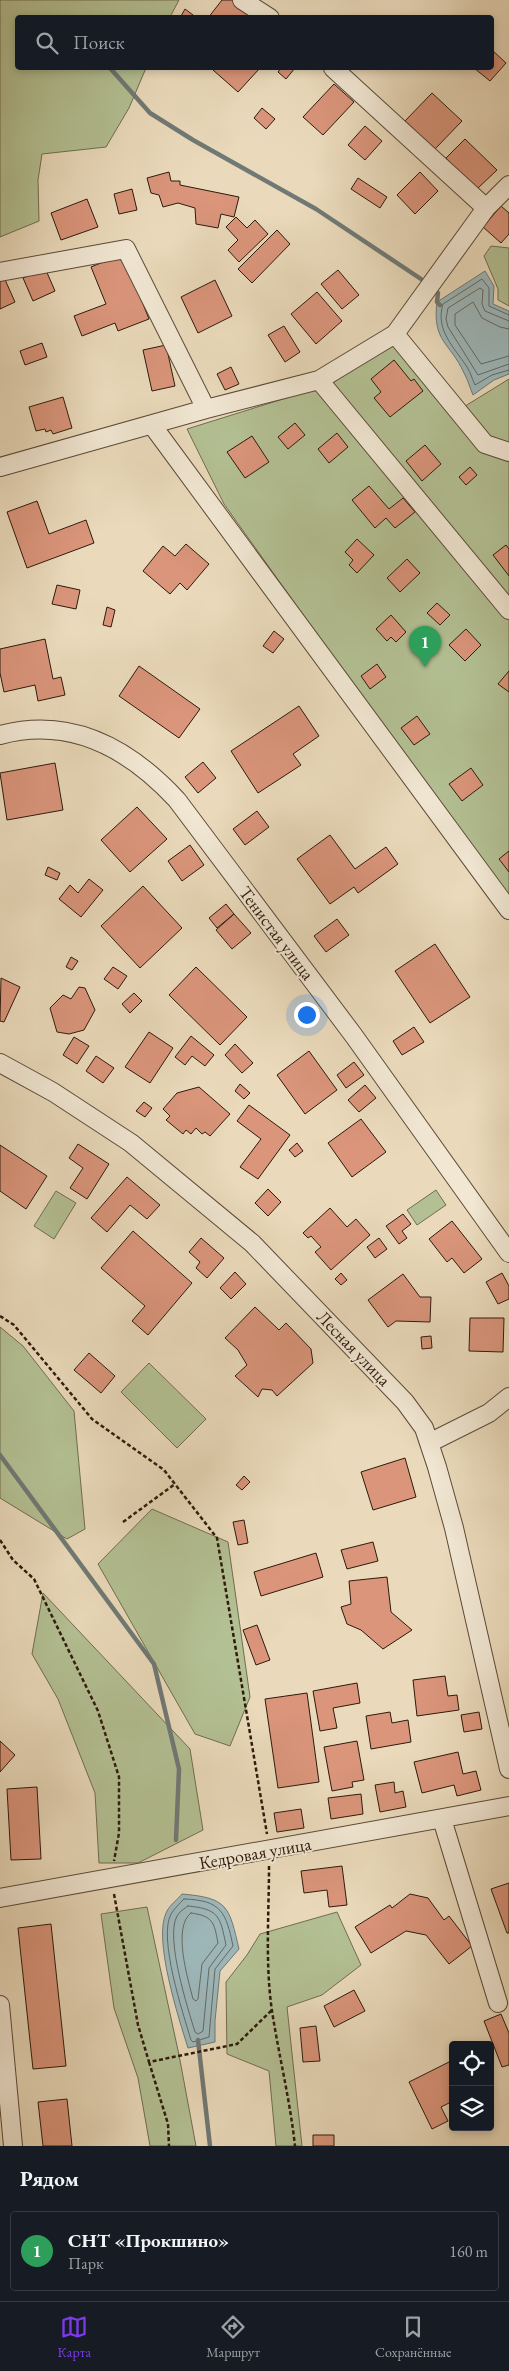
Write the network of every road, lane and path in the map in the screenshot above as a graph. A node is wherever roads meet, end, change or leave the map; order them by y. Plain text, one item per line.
1 (242, 0) edge
2 (265, 15) edge
3 (335, 70) edge
4 (509, 185) edge
5 (486, 208) junction
6 (0, 272) edge
7 (395, 334) junction
8 (319, 380) junction
9 (206, 409) junction
10 (152, 425) junction
11 (509, 452) edge
12 (0, 468) edge
13 (509, 610) edge
14 (0, 735) edge
15 (509, 910) edge
16 (0, 1062) edge
17 (509, 1253) edge
18 (0, 1316) edge
19 (509, 1397) edge
20 (429, 1443) junction
21 (175, 1484) junction
22 (123, 1522) dead end
23 (0, 1540) edge
24 (509, 1769) edge
25 (509, 1806) edge
26 (442, 1818) junction
27 (270, 1850) junction
28 (112, 1878) junction
29 (0, 1898) edge
30 (498, 2003) dead end
31 (0, 2005) edge
32 (272, 2010) junction
33 (149, 2062) junction
34 (13, 2146) edge
35 (169, 2146) edge
36 (295, 2146) edge

1 - 2 street
3 - 5 street
4 - 5 street
5 - 7 street
6 - 9 street
7 - 8 street
7 - 11 street
8 - 9 street
8 - 13 street
9 - 10 street
10 - 12 street
10 - 15 street
14 - 17 street, Тенистая улица
16 - 20 street, Лесная улица
18 - 21 path
19 - 20 street
20 - 24 street, Лесная улица
21 - 22 path
21 - 27 path
23 - 28 path
25 - 26 street, Кедровая улица
26 - 27 street, Кедровая улица
26 - 30 street
27 - 28 street, Кедровая улица
27 - 32 path
28 - 29 street, Кедровая улица
28 - 33 path
31 - 34 street
32 - 33 path
32 - 36 path
33 - 35 path

